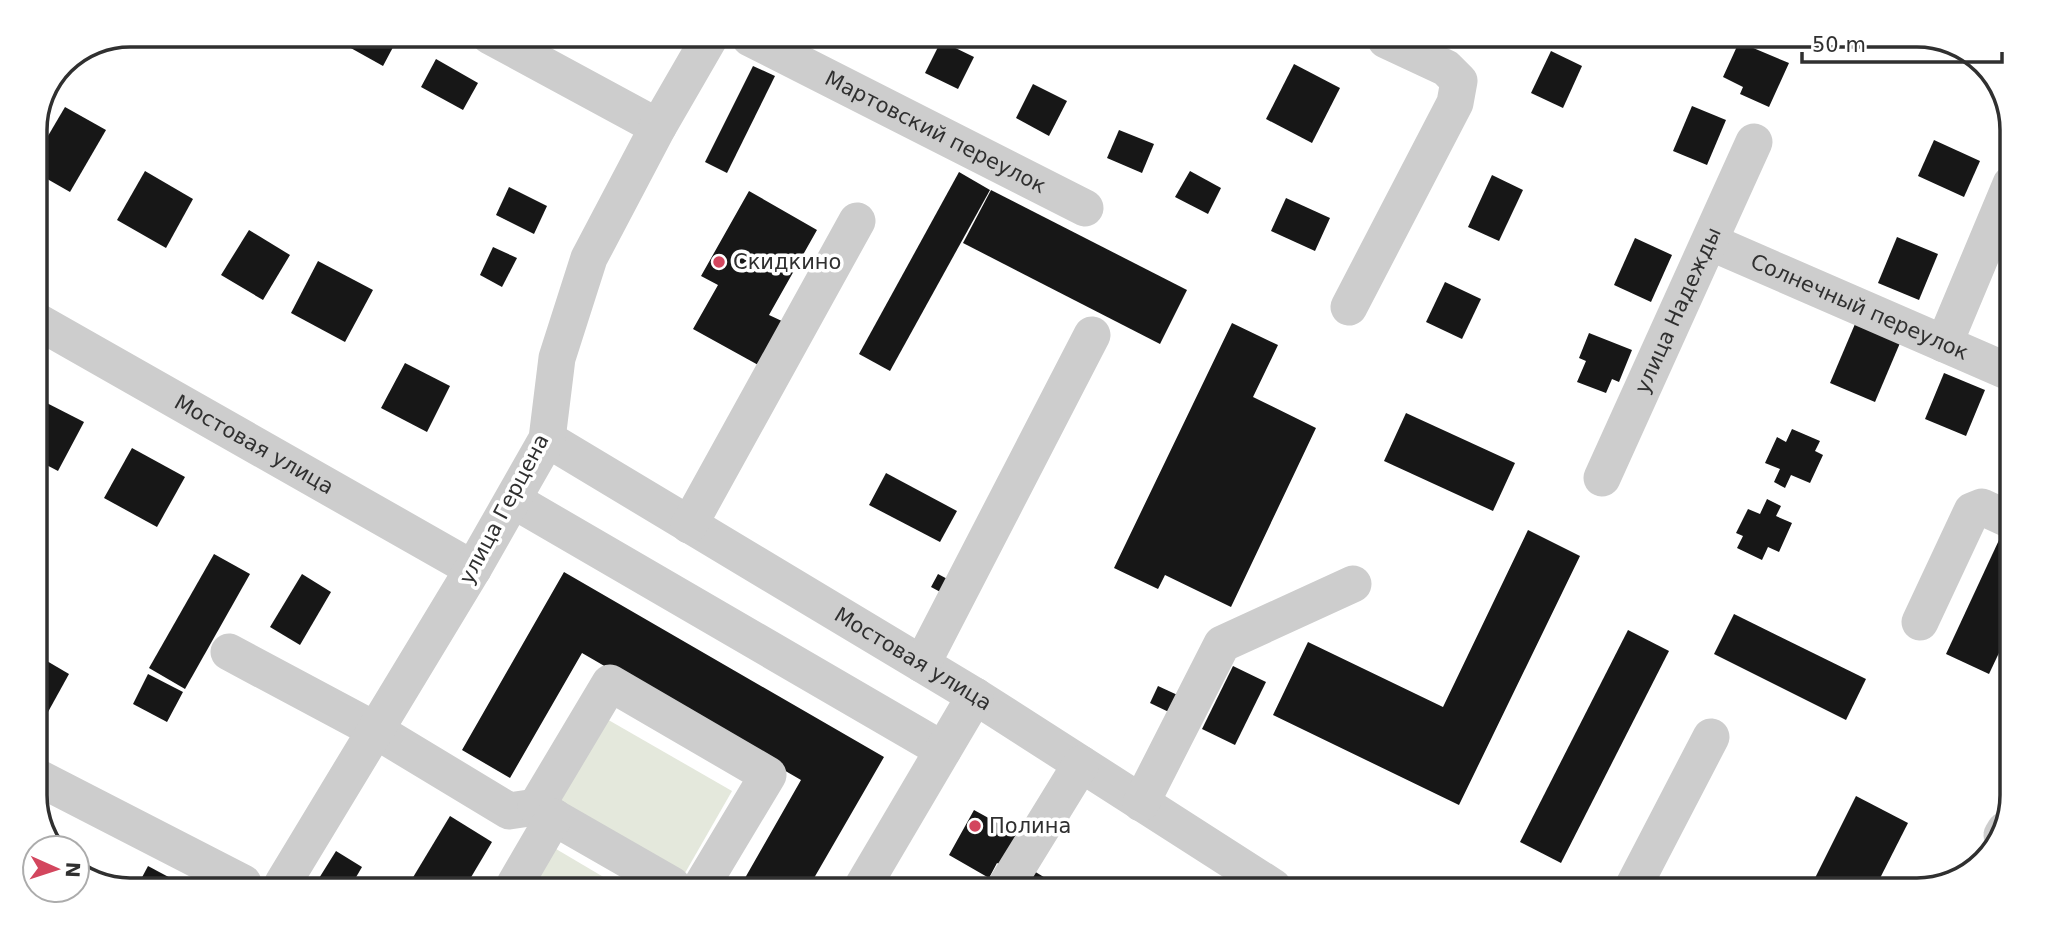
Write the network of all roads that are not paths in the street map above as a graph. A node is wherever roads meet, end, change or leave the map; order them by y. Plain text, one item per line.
1 (510, 47) edge
2 (704, 47) edge
3 (770, 47) edge
4 (1402, 47) edge
5 (658, 128) junction
6 (1754, 142) dead end
7 (1085, 208) dead end
8 (2000, 210) edge
9 (858, 221) dead end
10 (1710, 242) junction
11 (1349, 307) dead end
12 (47, 327) edge
13 (1092, 335) dead end
14 (1944, 344) junction
15 (2000, 368) edge
16 (547, 439) junction
17 (1602, 478) dead end
18 (513, 500) junction
19 (2000, 515) edge
20 (689, 524) junction
21 (474, 569) junction
22 (1353, 584) dead end
23 (1920, 622) dead end
24 (229, 652) dead end
25 (922, 664) junction
26 (975, 696) junction
27 (375, 730) junction
28 (1711, 737) dead end
29 (943, 750) junction
30 (1081, 764) junction
31 (47, 782) edge
32 (1141, 803) junction
33 (545, 812) junction
34 (233, 878) edge
35 (286, 878) edge
36 (518, 878) edge
37 (660, 878) edge
38 (706, 878) edge
39 (868, 878) edge
40 (1011, 878) edge
41 (1258, 878) edge
42 (1638, 878) edge

1 - 5 street
2 - 5 street, улица Герцена
3 - 7 street, Мартовский переулок
4 - 11 street
5 - 16 street, улица Герцена
6 - 10 street, улица Надежды
8 - 14 street
9 - 20 street
10 - 14 street, Солнечный переулок
10 - 17 street, улица Надежды
12 - 21 street, Мостовая улица
13 - 25 street
14 - 15 street, Солнечный переулок
16 - 18 street, улица Герцена
16 - 20 street, Мостовая улица
18 - 21 street, улица Герцена
18 - 29 street
19 - 23 street
20 - 25 street, Мостовая улица
21 - 27 street, улица Герцена
22 - 32 street
24 - 27 street
25 - 26 street, Мостовая улица
26 - 29 street
26 - 30 street, Мостовая улица
27 - 33 street
27 - 35 street, улица Герцена
28 - 42 street
29 - 39 street
30 - 32 street, Мостовая улица
30 - 40 street
31 - 34 street
32 - 41 street, Мостовая улица
33 - 36 street
33 - 37 street
33 - 38 street

